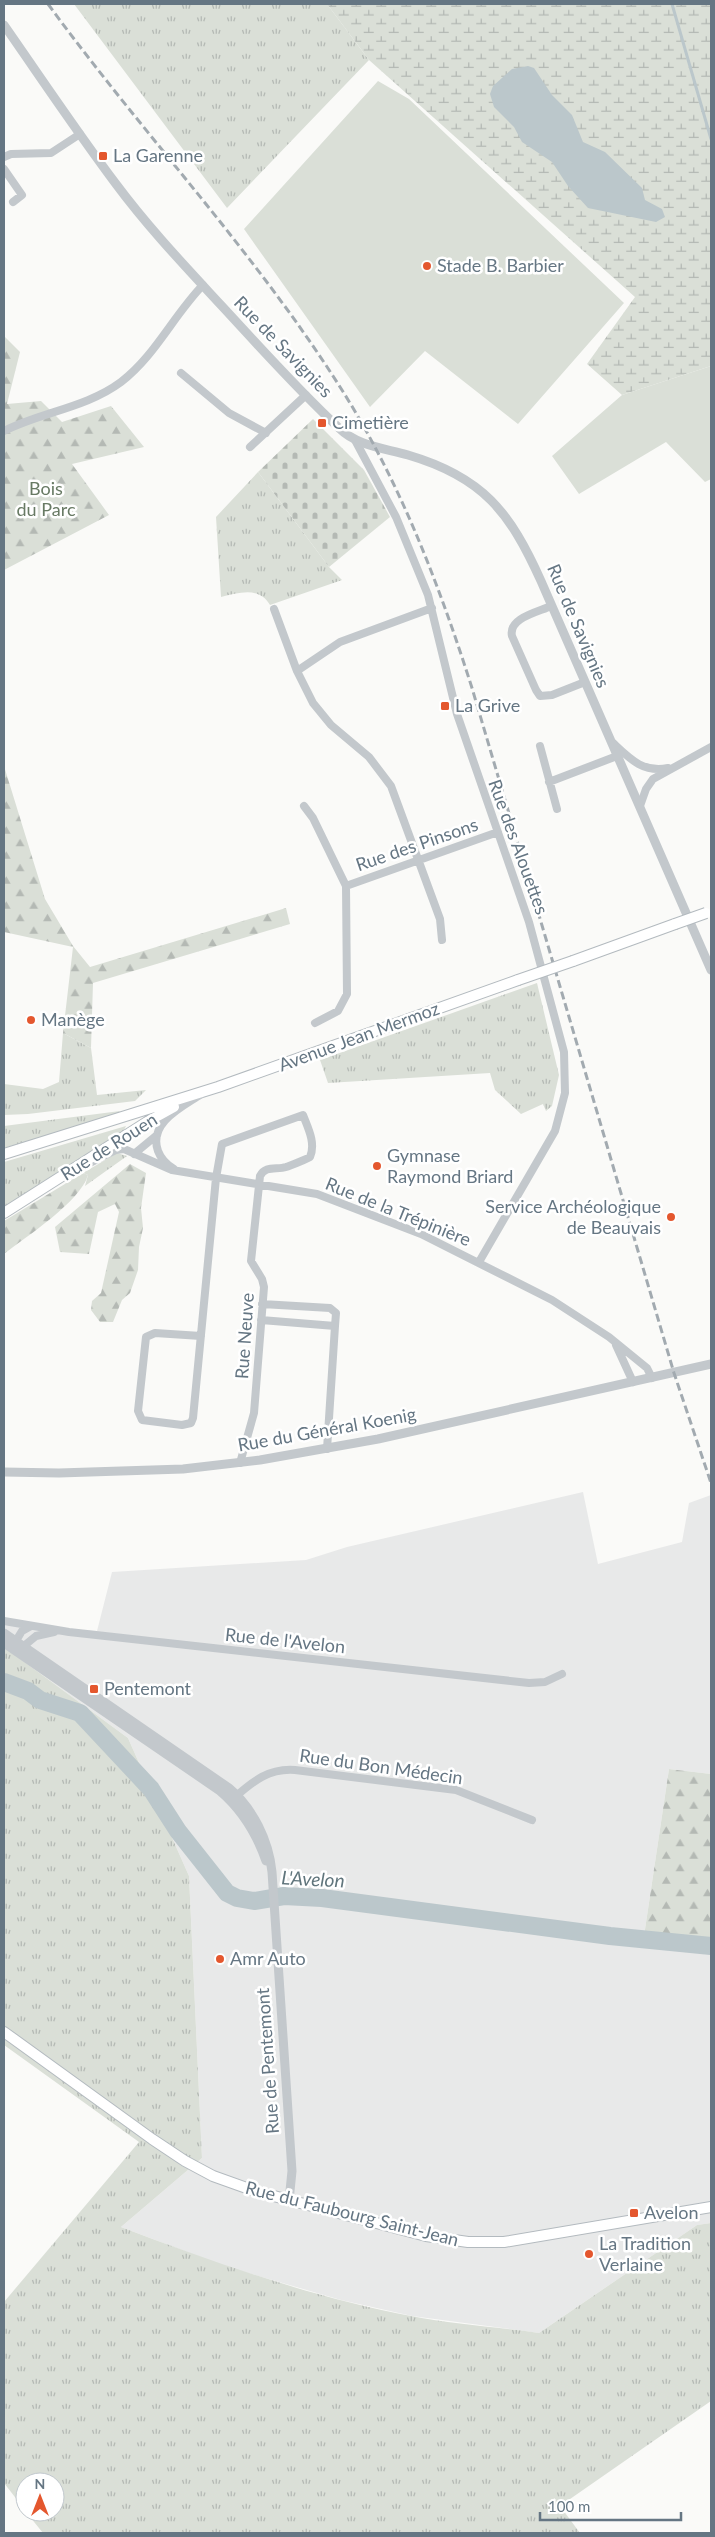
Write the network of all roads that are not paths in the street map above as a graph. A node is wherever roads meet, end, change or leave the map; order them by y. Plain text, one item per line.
1 (4, 24) edge
2 (80, 134) junction
3 (4, 157) edge
4 (4, 169) edge
5 (13, 202) dead end
6 (203, 285) junction
7 (181, 373) dead end
8 (306, 395) junction
9 (4, 431) edge
10 (266, 433) junction
11 (354, 440) junction
12 (250, 447) dead end
13 (551, 606) junction
14 (432, 608) junction
15 (274, 609) dead end
16 (297, 672) junction
17 (585, 682) junction
18 (610, 740) junction
19 (540, 746) dead end
20 (711, 747) edge
21 (617, 756) junction
22 (682, 764) junction
23 (549, 782) junction
24 (304, 806) dead end
25 (640, 806) junction
26 (557, 809) dead end
27 (498, 832) junction
28 (420, 860) junction
29 (346, 886) junction
30 (708, 912) edge
31 (442, 940) dead end
32 (711, 970) edge
33 (316, 1023) dead end
34 (218, 1087) junction
35 (200, 1095) junction
36 (156, 1135) junction
37 (4, 1154) edge
38 (134, 1154) junction
39 (70, 1171) junction
40 (180, 1172) junction
41 (216, 1178) junction
42 (259, 1184) junction
43 (4, 1214) edge
44 (479, 1262) junction
45 (262, 1304) junction
46 (261, 1320) junction
47 (335, 1326) junction
48 (201, 1336) junction
49 (613, 1341) junction
50 (711, 1364) edge
51 (652, 1378) junction
52 (633, 1382) junction
53 (327, 1449) junction
54 (240, 1463) junction
55 (4, 1472) edge
56 (4, 1621) edge
57 (33, 1626) junction
58 (69, 1632) junction
59 (4, 1633) edge
60 (14, 1641) junction
61 (4, 1643) edge
62 (20, 1649) junction
63 (562, 1674) dead end
64 (234, 1799) junction
65 (532, 1820) dead end
66 (4, 2032) edge
67 (289, 2201) junction
68 (711, 2207) edge

1 - 2 street, Rue de Savignies
2 - 3 street
2 - 6 street, Rue de Savignies
4 - 5 street
6 - 8 street, Rue de Savignies
6 - 9 street
7 - 10 street
8 - 10 street
8 - 11 street, Rue de Savignies
10 - 12 street
11 - 13 street, Rue de Savignies
11 - 14 street, Rue des Alouettes
13 - 17 street, Rue de Savignies
13 - 17 street
14 - 16 street
14 - 27 street, Rue des Alouettes
15 - 16 street
16 - 28 street
17 - 18 street, Rue de Savignies
18 - 21 street, Rue de Savignies
18 - 22 street
19 - 23 street
20 - 22 street
21 - 23 street
21 - 25 street, Rue de Savignies
22 - 25 street
23 - 26 street
24 - 29 street
25 - 32 street, Rue de Savignies
27 - 28 street, Rue des Pinsons
27 - 44 street, Rue des Alouettes
28 - 29 street, Rue des Pinsons
28 - 31 street
29 - 33 street
30 - 34 main road, Avenue Jean Mermoz, bridge
34 - 35 main road, Rue de Rouen
34 - 37 main road, Avenue Jean Mermoz
35 - 36 street
35 - 39 main road, Rue de Rouen
36 - 38 street
36 - 40 street
38 - 39 street, Rue de la Trépinière
38 - 40 street, Rue de la Trépinière
39 - 43 main road, Rue de Rouen
40 - 41 street, Rue de la Trépinière
41 - 42 street, Rue de la Trépinière
41 - 42 street
41 - 48 street
42 - 44 street, Rue de la Trépinière
42 - 45 street, Rue Neuve
44 - 49 street, Rue de la Trépinière
45 - 46 street, Rue Neuve
45 - 47 street
46 - 47 street
46 - 54 street, Rue Neuve
47 - 53 street
48 - 48 street
49 - 51 street, Rue de la Trépinière
49 - 52 street
50 - 51 street, Rue du Général Koenig
51 - 52 street, Rue du Général Koenig
52 - 53 street, Rue du Général Koenig
53 - 54 street, Rue du Général Koenig
54 - 55 street, Rue du Général Koenig
56 - 57 street, Rue de l'Avelon
57 - 58 street, Rue de l'Avelon
57 - 60 street
58 - 62 street
58 - 63 street, Rue de l'Avelon
59 - 60 street, Rue de Pentemont
60 - 62 street, Rue de Pentemont
61 - 62 street, Rue de Pentemont
62 - 64 street, Rue de Pentemont
64 - 65 street, Rue du Bon Médecin
64 - 67 street, Rue de Pentemont
66 - 67 main road, Rue du Faubourg Saint-Jean
67 - 68 main road, Rue du Faubourg Saint-Jean

